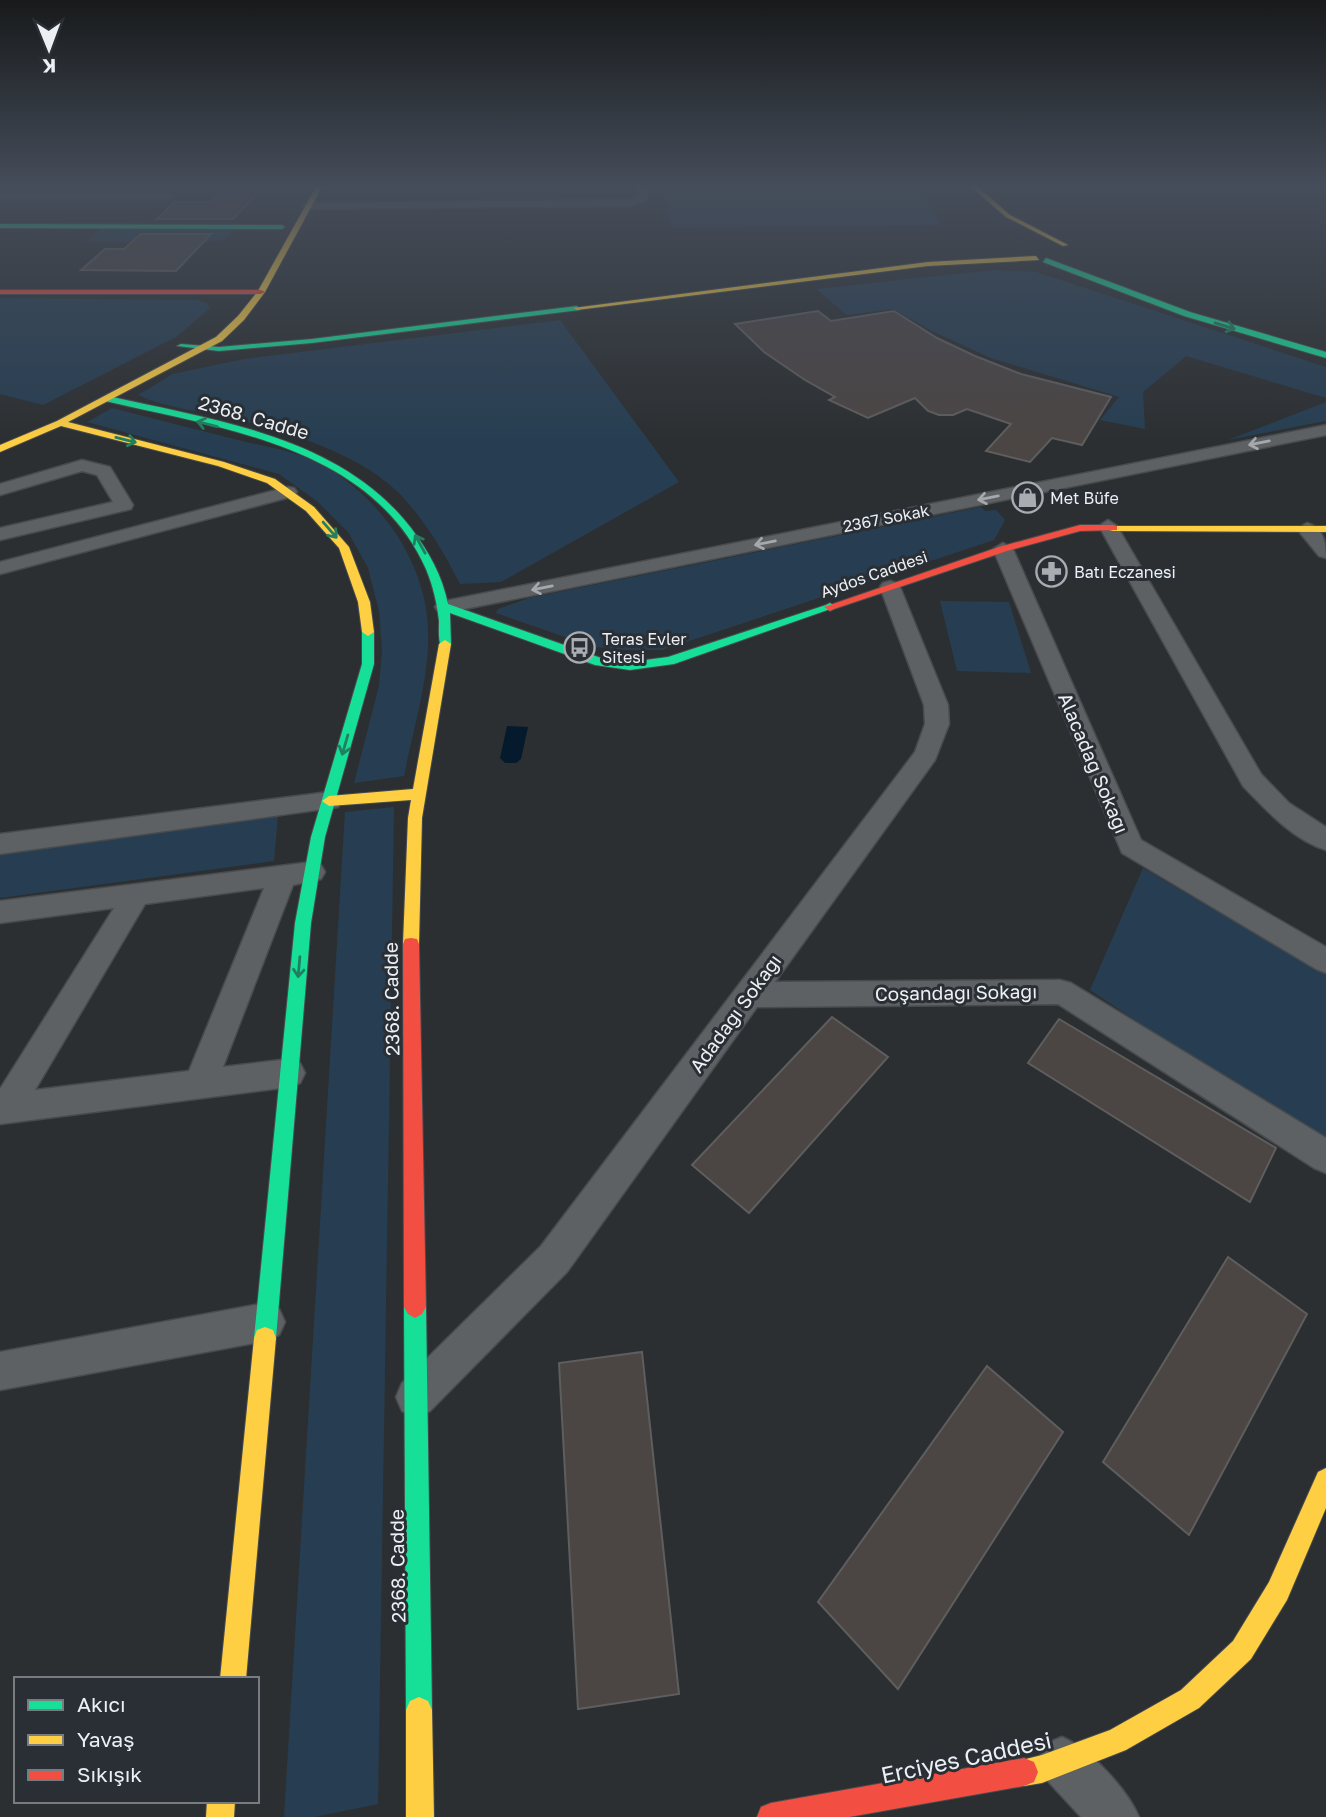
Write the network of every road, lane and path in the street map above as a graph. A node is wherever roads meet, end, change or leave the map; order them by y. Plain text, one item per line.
1 (272, 272) edge
2 (827, 272) edge
3 (856, 272) edge
4 (1075, 272) edge
5 (1121, 272) edge
6 (744, 284) junction
7 (241, 285) junction
8 (0, 292) edge
9 (261, 292) junction
10 (253, 324) junction
11 (311, 337) junction
12 (219, 339) junction
13 (1326, 341) edge
14 (200, 343) junction
15 (1326, 355) edge
16 (149, 378) junction
17 (108, 399) junction
18 (60, 423) junction
19 (1326, 430) edge
20 (0, 435) edge
21 (0, 449) edge
22 (0, 489) edge
23 (288, 492) junction
24 (1108, 526) junction
25 (1316, 529) edge
26 (0, 534) edge
27 (1003, 549) junction
28 (1326, 552) edge
29 (0, 568) edge
30 (890, 587) junction
31 (445, 607) junction
32 (418, 794) junction
33 (329, 801) junction
34 (1326, 840) edge
35 (0, 844) edge
36 (297, 873) junction
37 (137, 894) junction
38 (0, 912) edge
39 (1326, 961) edge
40 (748, 995) junction
41 (289, 1073) junction
42 (200, 1084) junction
43 (3, 1109) edge
44 (1326, 1157) edge
45 (266, 1322) junction
46 (0, 1371) edge
47 (416, 1397) junction
48 (1326, 1479) edge
49 (233, 1677) edge
50 (1062, 1761) junction
51 (420, 1817) edge
52 (771, 1817) edge
53 (1114, 1817) edge

1 - 9 main road
2 - 6 main road
3 - 6 main road
4 -> 15 main road
5 - 13 main road
6 - 11 main road
7 - 8 main road
7 - 9 main road
7 - 14 main road
9 - 10 main road
10 - 11 main road
10 - 12 main road
11 - 12 main road
11 - 14 main road
11 - 16 main road
12 - 14 main road
14 - 16 main road
14 - 20 main road
16 - 17 main road
17 - 18 main road
31 -> 17 main road, 2368. Cadde
18 - 21 main road
18 -> 23 main road
19 -> 31 street, 2367 Sokak
22 - 26 street
23 - 29 street
23 -> 33 main road
24 - 25 main road, Aydos Caddesi
24 - 27 main road, Aydos Caddesi
24 - 34 street
25 - 28 street
27 - 30 main road, Aydos Caddesi
27 - 39 street, Alacadağ Sokağı
30 - 31 main road, Aydos Caddesi
30 - 40 street, Adadağı Sokağı
31 - 32 main road, 2368. Cadde
32 - 33 main road
32 - 47 main road, 2368. Cadde
33 - 35 street
33 - 36 main road
36 - 37 street
36 -> 41 main road
36 - 42 street
37 - 38 street
37 - 43 street
40 - 44 street, Coşandağı Sokağı
40 - 47 street, Adadağı Sokağı
41 - 42 street
41 - 45 main road
42 - 43 street
45 - 46 street
45 - 49 main road
47 - 51 main road, 2368. Cadde
48 - 50 main road, Erciyes Caddesi
50 - 52 main road, Erciyes Caddesi
50 - 53 street

